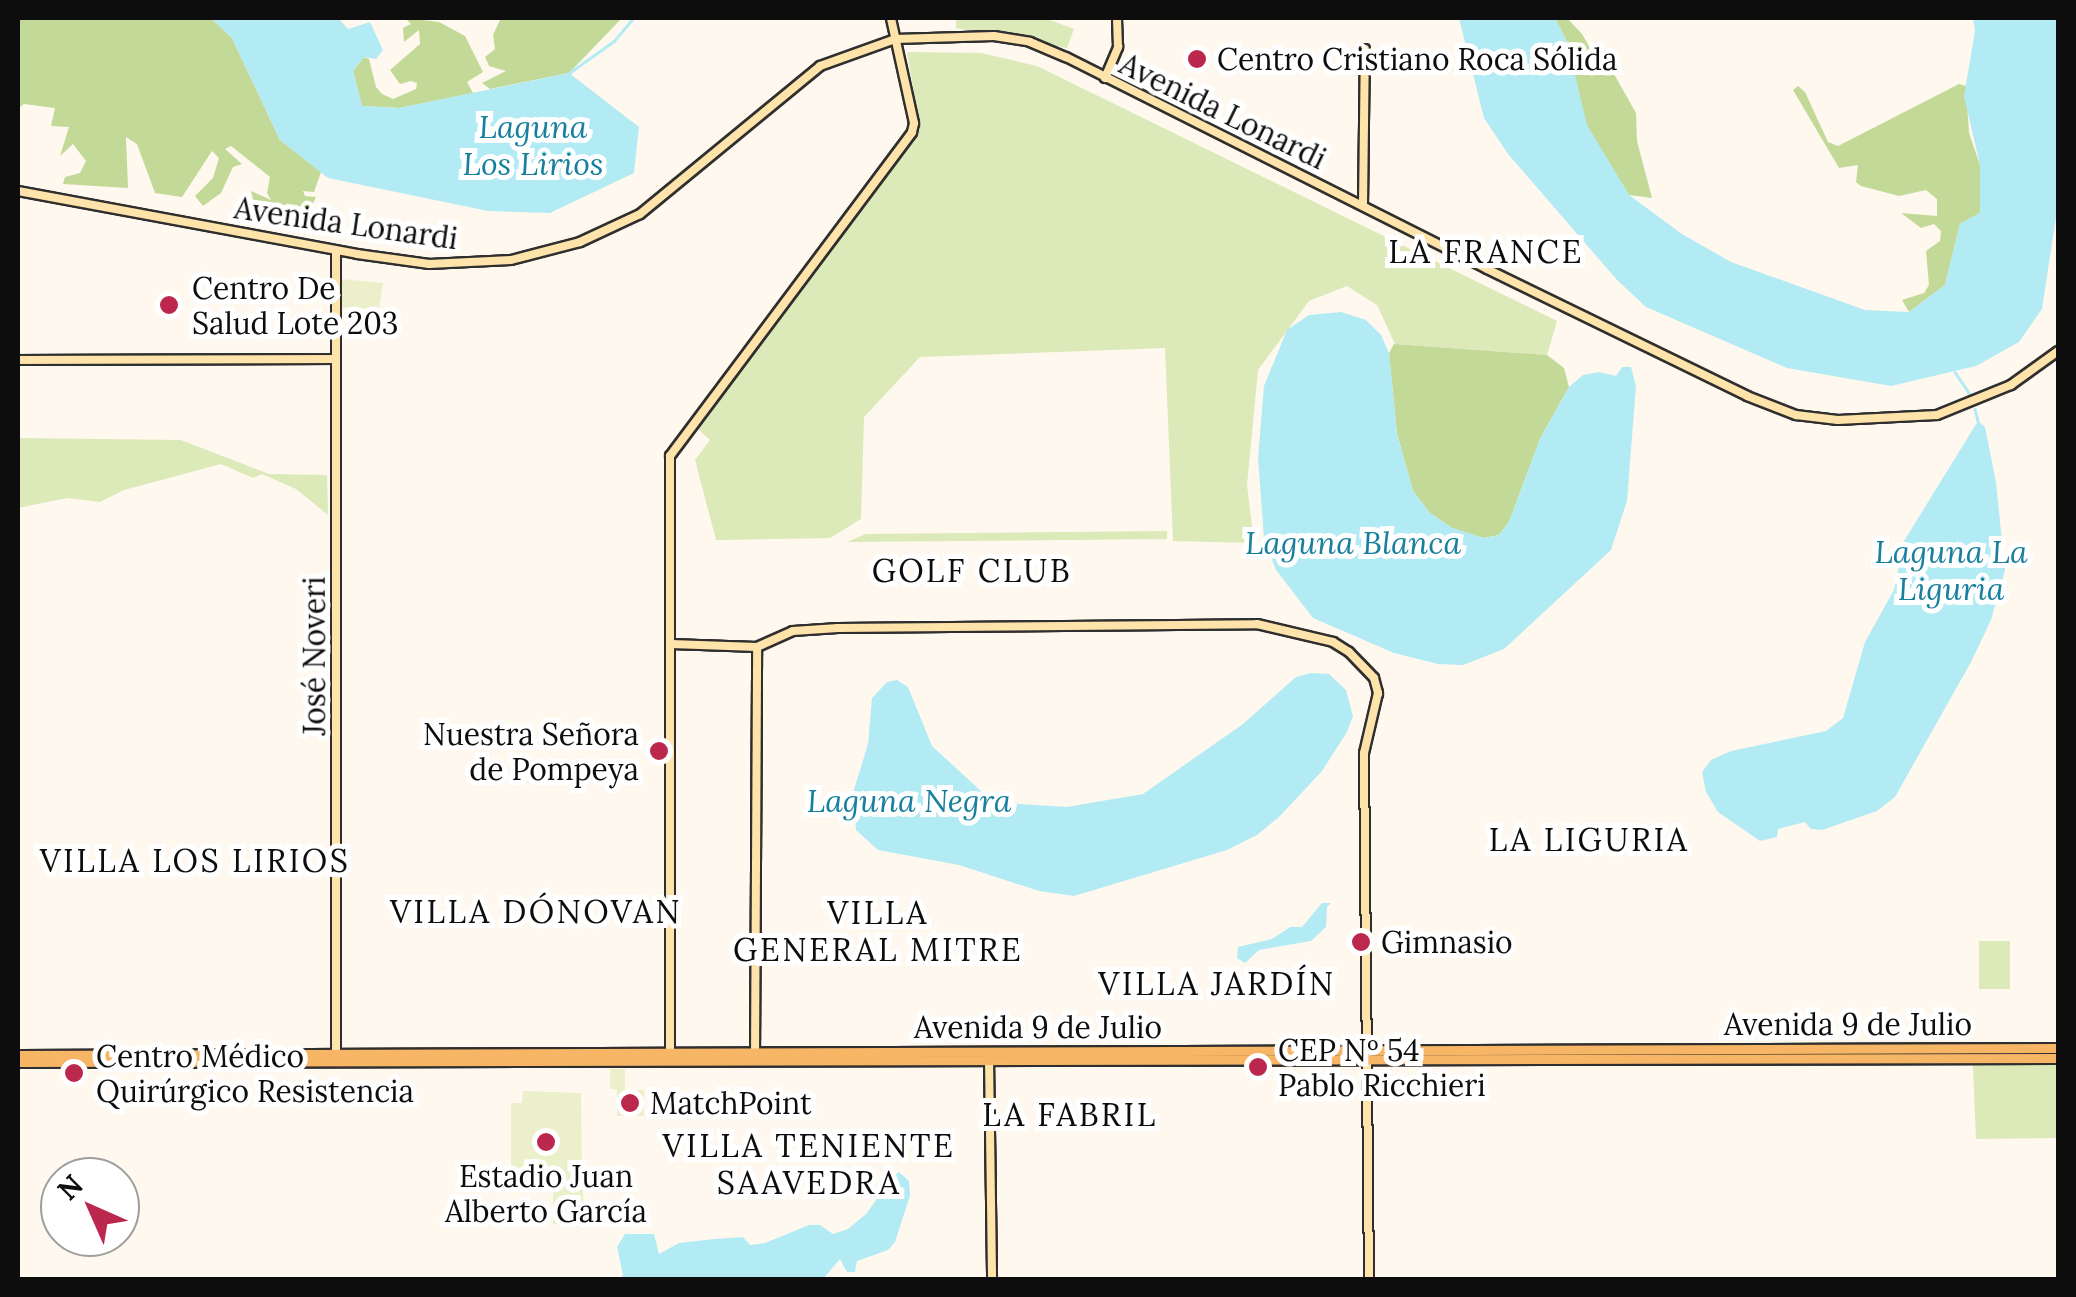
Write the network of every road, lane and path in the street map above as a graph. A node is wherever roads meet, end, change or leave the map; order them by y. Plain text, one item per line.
1 (891, 18) edge
2 (1118, 18) edge
3 (895, 39) junction
4 (1364, 49) dead end
5 (1105, 78) junction
6 (18, 191) edge
7 (1363, 205) junction
8 (336, 251) junction
9 (2058, 350) edge
10 (334, 359) junction
11 (18, 360) edge
12 (671, 644) junction
13 (757, 647) junction
14 (2058, 1048) edge
15 (1366, 1056) junction
16 (755, 1057) junction
17 (989, 1057) junction
18 (336, 1058) junction
19 (670, 1058) junction
20 (2058, 1058) edge
21 (18, 1059) edge
22 (992, 1280) edge
23 (1369, 1280) edge

1 - 3 street
2 - 5 street
3 - 5 street, Avenida Lonardi
3 - 8 street, Avenida Lonardi
3 - 12 street
4 - 7 street
5 - 7 street, Avenida Lonardi
6 - 8 street, Avenida Lonardi
7 - 9 street, Avenida Lonardi
8 - 10 street, José Noveri
10 - 11 street
10 - 18 street, José Noveri
12 - 13 street
12 - 19 street
13 - 15 street
13 - 16 street
14 - 15 main road, Avenida 9 de Julio
15 - 17 main road, Avenida 9 de Julio
15 - 20 main road, Avenida 9 de Julio
15 - 23 street
16 - 17 main road, Avenida 9 de Julio
16 - 19 main road, Avenida 9 de Julio
17 - 22 street
18 - 19 main road, Avenida 9 de Julio
18 - 21 main road, Avenida 9 de Julio

